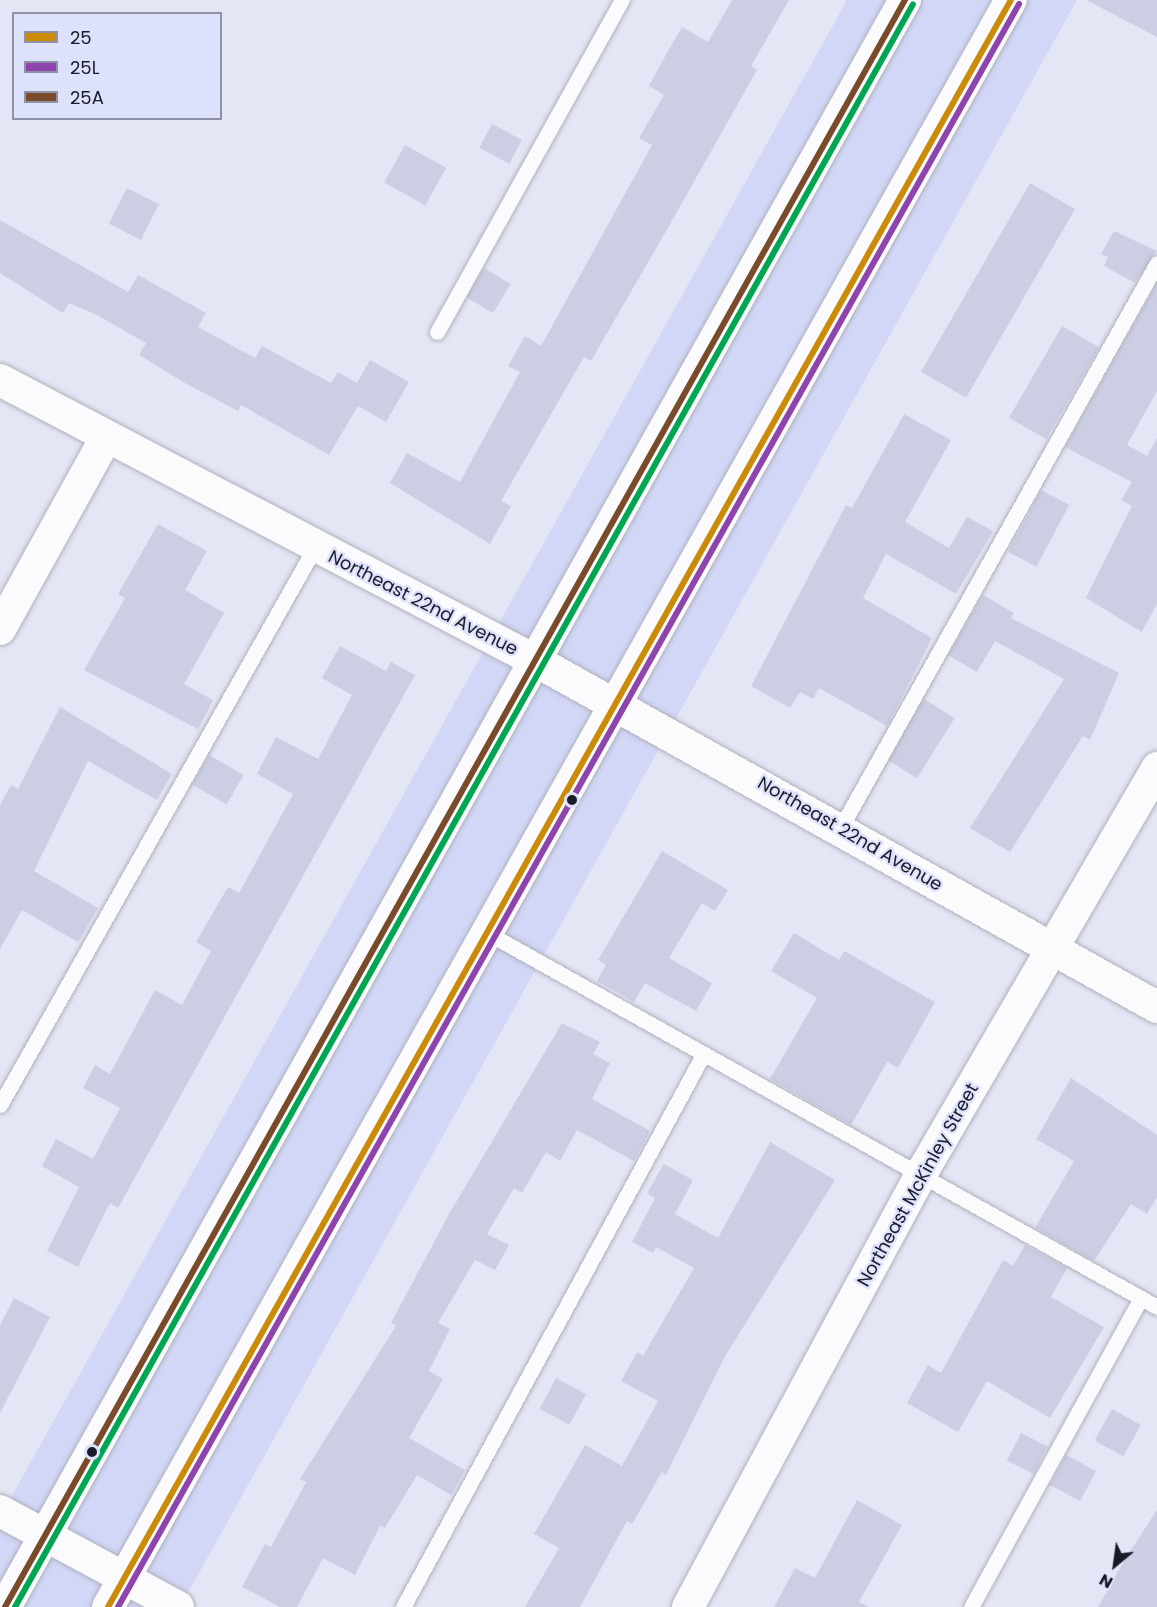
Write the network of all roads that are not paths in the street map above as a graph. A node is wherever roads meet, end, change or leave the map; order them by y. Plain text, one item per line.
1 (622, 0) edge
2 (905, 0) edge
3 (1011, 0) edge
4 (1157, 263) edge
5 (437, 332) dead end
6 (0, 380) edge
7 (106, 438) junction
8 (315, 547) junction
9 (0, 629) edge
10 (537, 661) junction
11 (614, 703) junction
12 (1157, 768) edge
13 (842, 828) junction
14 (484, 931) junction
15 (1053, 951) junction
16 (1157, 1006) edge
17 (704, 1053) junction
18 (0, 1106) edge
19 (921, 1174) junction
20 (1141, 1298) junction
21 (1157, 1307) edge
22 (0, 1511) edge
23 (46, 1536) junction
24 (125, 1576) junction
25 (6, 1607) edge
26 (108, 1607) edge
27 (178, 1607) edge
28 (403, 1607) edge
29 (688, 1607) edge
30 (971, 1607) edge

1 - 5 lane
2 - 10 street
3 - 11 street
4 - 13 lane
6 - 7 street, Northeast 22nd Avenue
7 - 8 street, Northeast 22nd Avenue
7 - 9 street
8 - 10 street, Northeast 22nd Avenue
8 - 18 lane
10 - 11 street, Northeast 22nd Avenue
10 - 23 street
11 - 13 street, Northeast 22nd Avenue
11 - 14 street
12 - 15 street, Northeast McKinley Street
13 - 15 street, Northeast 22nd Avenue
14 - 17 lane
14 - 24 street
15 - 16 street, Northeast 22nd Avenue
15 - 19 street, Northeast McKinley Street
17 - 19 lane
17 - 28 lane
19 - 20 lane
19 - 29 street, Northeast McKinley Street
20 - 21 lane
20 - 30 lane
22 - 23 street
23 - 24 street
23 - 25 street
24 - 26 street
24 - 27 street

